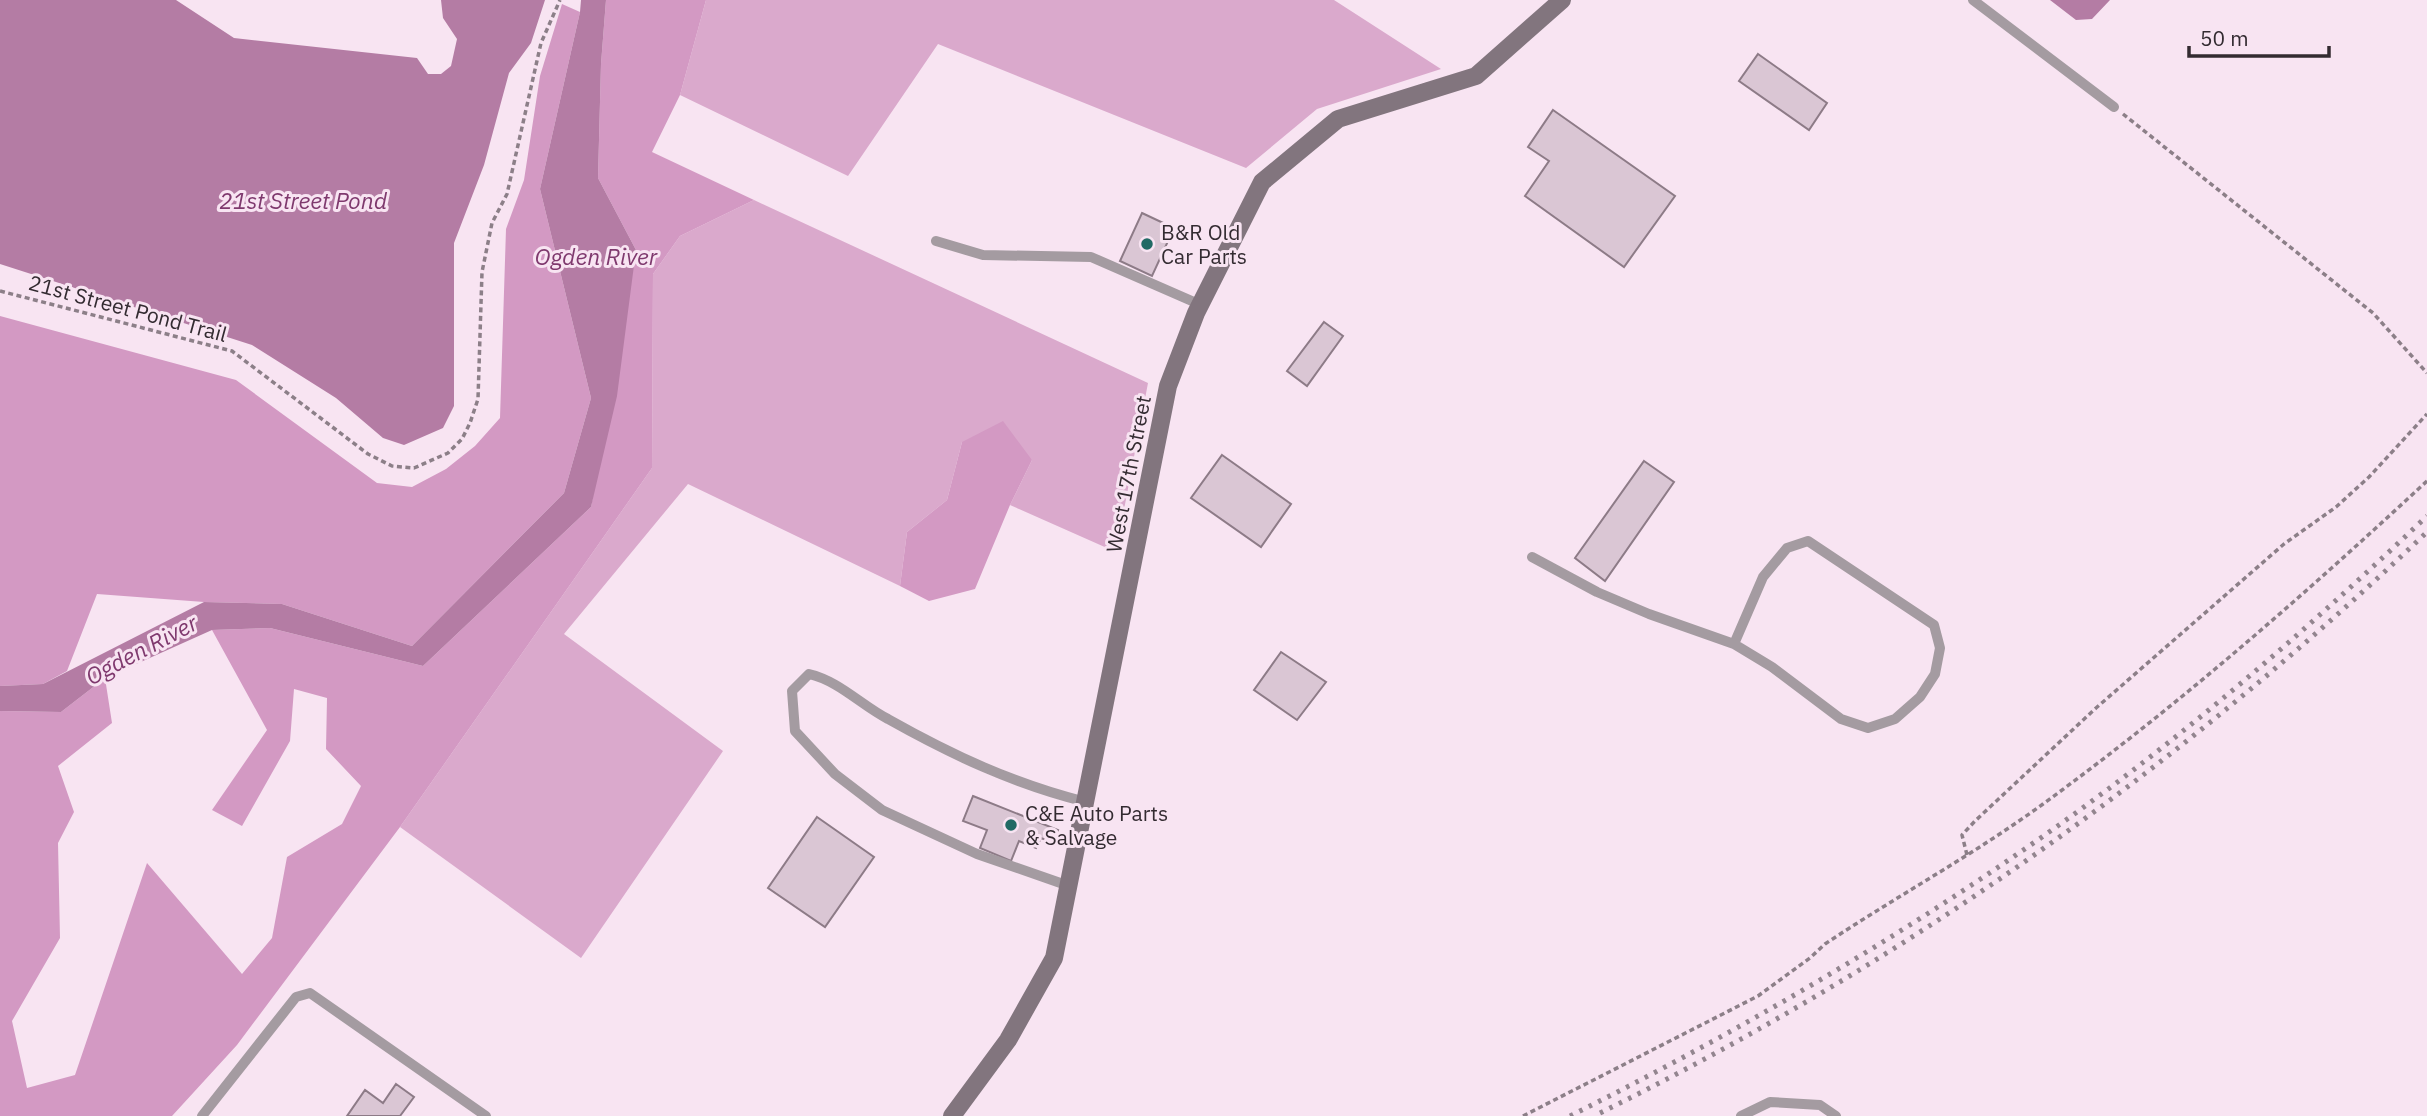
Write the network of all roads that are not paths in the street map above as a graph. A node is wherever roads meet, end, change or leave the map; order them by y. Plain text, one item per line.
1 (1562, 0) edge
2 (1973, 0) edge
3 (2114, 107) road end
4 (936, 240) dead end
5 (1200, 305) junction
6 (1532, 557) dead end
7 (1734, 644) junction
8 (1086, 802) junction
9 (1069, 887) junction
10 (202, 1116) edge
11 (486, 1116) edge
12 (952, 1116) edge
13 (1741, 1116) edge
14 (1836, 1116) edge

1 - 5 street, West 17th Street
2 - 3 lane
4 - 5 lane
5 - 8 street, West 17th Street
6 - 7 lane
7 - 7 lane
8 - 9 street, West 17th Street
8 - 9 lane
9 - 12 street, West 17th Street
10 - 11 lane
13 - 14 lane

